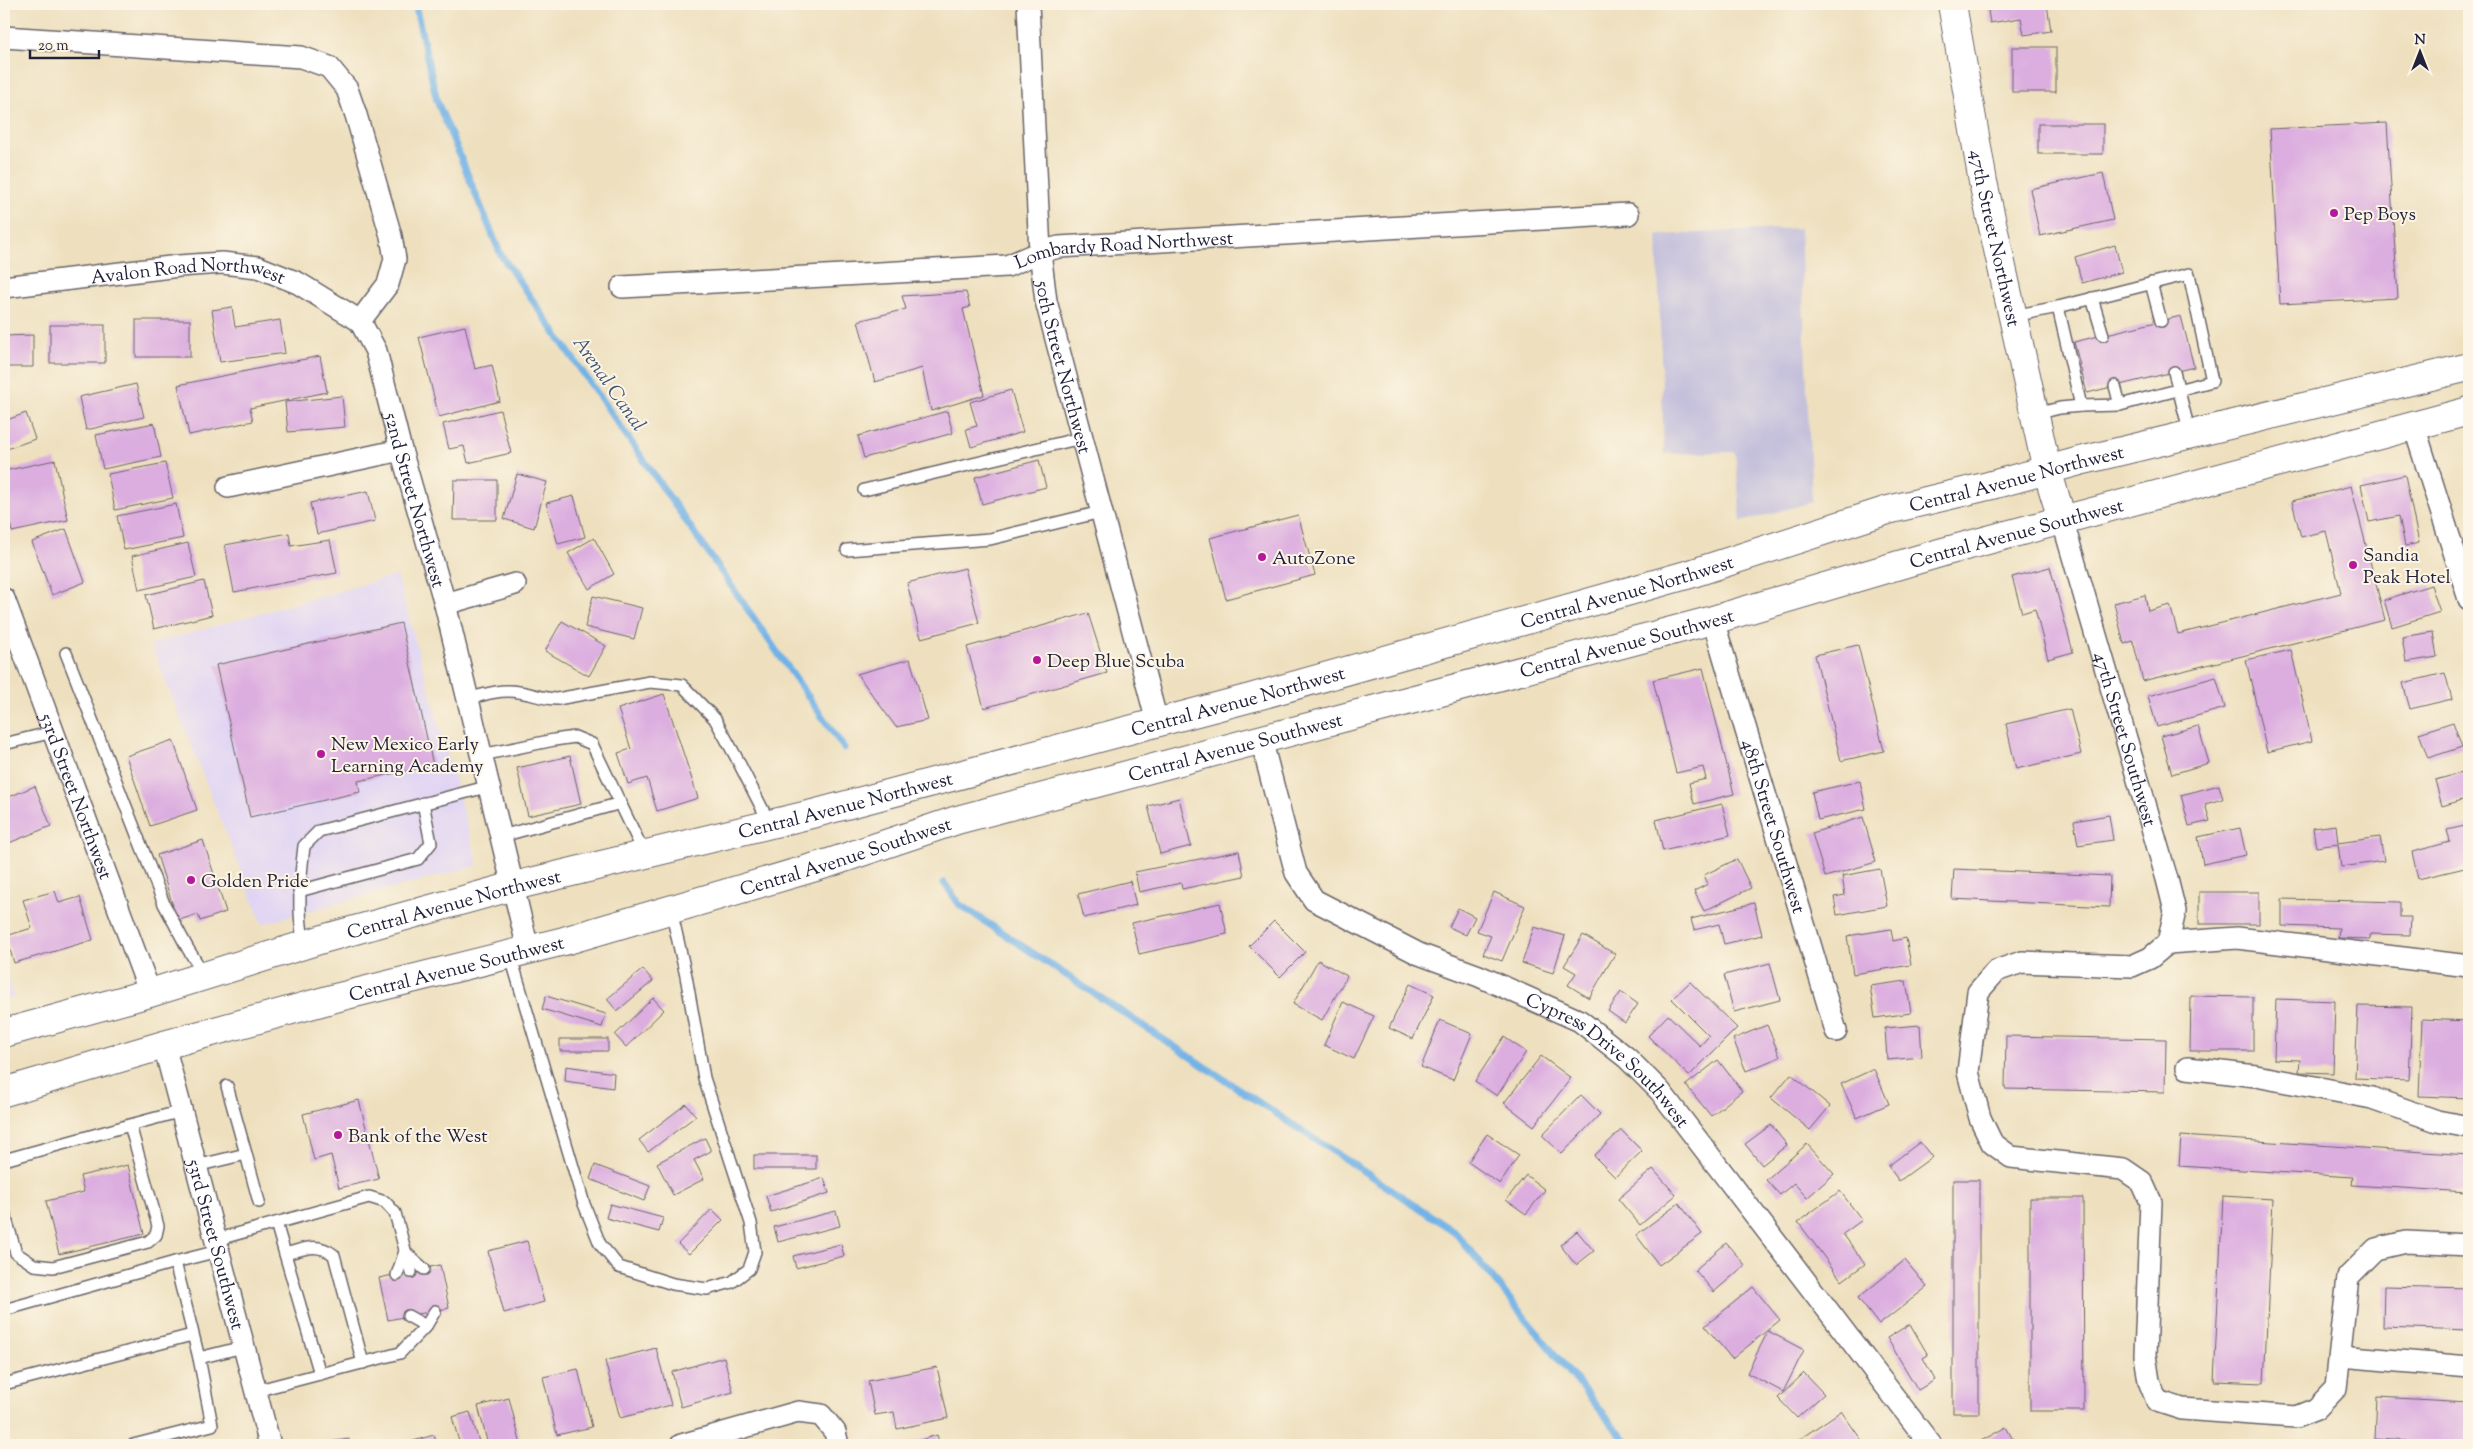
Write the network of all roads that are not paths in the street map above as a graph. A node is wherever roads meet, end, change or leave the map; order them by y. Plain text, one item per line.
1 (1028, 4) edge
2 (1952, 4) edge
3 (4, 37) edge
4 (1628, 214) dead end
5 (1040, 252) junction
6 (2151, 284) junction
7 (4, 287) edge
8 (622, 287) dead end
9 (2092, 298) junction
10 (2058, 307) junction
11 (2013, 316) junction
12 (360, 321) junction
13 (2161, 321) dead end
14 (2102, 335) dead end
15 (2469, 367) edge
16 (2174, 372) dead end
17 (2115, 386) dead end
18 (2179, 390) junction
19 (2120, 405) junction
20 (2081, 406) junction
21 (2469, 411) edge
22 (2035, 414) junction
23 (2414, 426) junction
24 (2190, 434) junction
25 (1081, 438) junction
26 (400, 450) junction
27 (2047, 470) junction
28 (228, 487) dead end
29 (864, 490) dead end
30 (1101, 512) junction
31 (2062, 519) junction
32 (847, 550) dead end
33 (515, 584) dead end
34 (4, 598) edge
35 (2469, 599) edge
36 (445, 604) junction
37 (1713, 620) junction
38 (66, 653) dead end
39 (468, 699) junction
40 (1158, 722) junction
41 (53, 732) junction
42 (1261, 739) junction
43 (4, 744) edge
44 (482, 755) junction
45 (490, 786) junction
46 (423, 803) junction
47 (621, 803) junction
48 (770, 824) junction
49 (502, 836) junction
50 (645, 855) junction
51 (514, 886) junction
52 (298, 891) junction
53 (671, 910) junction
54 (2168, 943) junction
55 (304, 945) junction
56 (519, 951) junction
57 (2469, 966) edge
58 (205, 976) junction
59 (150, 993) junction
60 (1836, 1031) dead end
61 (4, 1033) edge
62 (164, 1045) junction
63 (2187, 1068) dead end
64 (227, 1086) dead end
65 (4, 1092) edge
66 (182, 1111) junction
67 (130, 1125) junction
68 (2469, 1127) edge
69 (246, 1154) junction
70 (4, 1160) edge
71 (196, 1166) junction
72 (259, 1202) dead end
73 (4, 1212) edge
74 (276, 1223) junction
75 (217, 1246) junction
76 (2469, 1246) edge
77 (405, 1251) junction
78 (285, 1254) junction
79 (175, 1262) junction
80 (424, 1269) dead end
81 (411, 1272) dead end
82 (397, 1275) dead end
83 (4, 1310) edge
84 (435, 1311) dead end
85 (423, 1313) dead end
86 (408, 1316) dead end
87 (426, 1326) junction
88 (192, 1334) junction
89 (243, 1347) junction
90 (2340, 1356) junction
91 (199, 1358) junction
92 (363, 1363) junction
93 (2469, 1367) edge
94 (320, 1374) junction
95 (4, 1384) edge
96 (255, 1392) junction
97 (133, 1445) edge
98 (270, 1445) edge
99 (681, 1445) edge
100 (838, 1445) edge
101 (1931, 1445) edge

1 - 5 street, 50th Street Northwest
2 - 11 main road, 47th Street Northwest
3 - 12 street
4 - 5 street, Lombardy Road Northwest
5 - 8 street, Lombardy Road Northwest
5 - 25 street, 50th Street Northwest
6 - 9 lane
6 - 13 lane
6 - 18 lane
7 - 12 street, Avalon Road Northwest
9 - 10 lane
9 - 14 lane
10 - 11 lane
10 - 20 lane
11 - 22 main road, 47th Street Northwest
12 - 26 street, 52nd Street Northwest
15 - 24 main road, Central Avenue Northwest
16 - 18 lane
17 - 19 lane
18 - 19 lane
18 - 24 lane
19 - 20 lane
20 - 22 lane
21 - 23 main road, Central Avenue Southwest
22 - 27 main road, 47th Street Northwest
23 - 31 main road, Central Avenue Southwest
23 - 35 street
24 - 27 main road, Central Avenue Northwest
25 - 29 lane
25 - 30 street, 50th Street Northwest
26 - 28 street
26 - 36 street, 52nd Street Northwest
27 - 31 main road, 47th Street Southwest
27 - 40 main road, Central Avenue Northwest
30 - 32 lane
30 - 40 street, 50th Street Northwest
31 - 37 main road, Central Avenue Southwest
31 - 54 street, 47th Street Southwest
33 - 36 street
34 - 41 street, 53rd Street Northwest
36 - 39 street, 52nd Street Northwest
37 - 42 main road, Central Avenue Southwest
37 - 60 street, 48th Street Southwest
38 - 58 lane
39 - 44 street, 52nd Street Northwest
39 - 48 lane
40 - 48 main road, Central Avenue Northwest
41 - 43 lane
41 - 59 street, 53rd Street Northwest
42 - 53 main road, Central Avenue Southwest
42 - 101 street, Cypress Drive Southwest
44 - 45 street, 52nd Street Northwest
44 - 47 lane
45 - 46 lane
45 - 49 street, 52nd Street Northwest
46 - 52 lane
46 - 52 lane
47 - 49 lane
47 - 50 lane
48 - 50 main road, Central Avenue Northwest
49 - 51 street, 52nd Street Northwest
50 - 51 main road, Central Avenue Northwest
51 - 55 main road, Central Avenue Northwest
51 - 56 street, 52nd Street Northwest
52 - 55 lane
53 - 56 main road, Central Avenue Southwest
53 - 56 lane
54 - 57 street
54 - 90 street
55 - 58 main road, Central Avenue Northwest
56 - 62 main road, Central Avenue Southwest
58 - 59 main road, Central Avenue Northwest
59 - 61 main road, Central Avenue Northwest
62 - 65 main road, Central Avenue Southwest
62 - 66 street, 53rd Street Southwest
63 - 68 street
64 - 69 lane
66 - 67 lane
66 - 71 street, 53rd Street Southwest
67 - 70 lane
67 - 73 lane
69 - 71 lane
69 - 72 lane
71 - 75 street, 53rd Street Southwest
74 - 75 lane
74 - 77 lane
74 - 78 lane
75 - 79 lane
75 - 89 street, 53rd Street Southwest
76 - 90 street
77 - 80 lane
77 - 81 lane
77 - 82 lane
78 - 92 lane
78 - 94 lane
79 - 83 lane
79 - 88 lane
84 - 87 lane
85 - 87 lane
86 - 87 lane
87 - 92 lane
88 - 91 lane
88 - 95 lane
89 - 91 lane
89 - 96 street, 53rd Street Southwest
90 - 93 street
91 - 97 lane
92 - 94 lane
94 - 96 lane
96 - 98 street, 53rd Street Southwest
99 - 100 street

